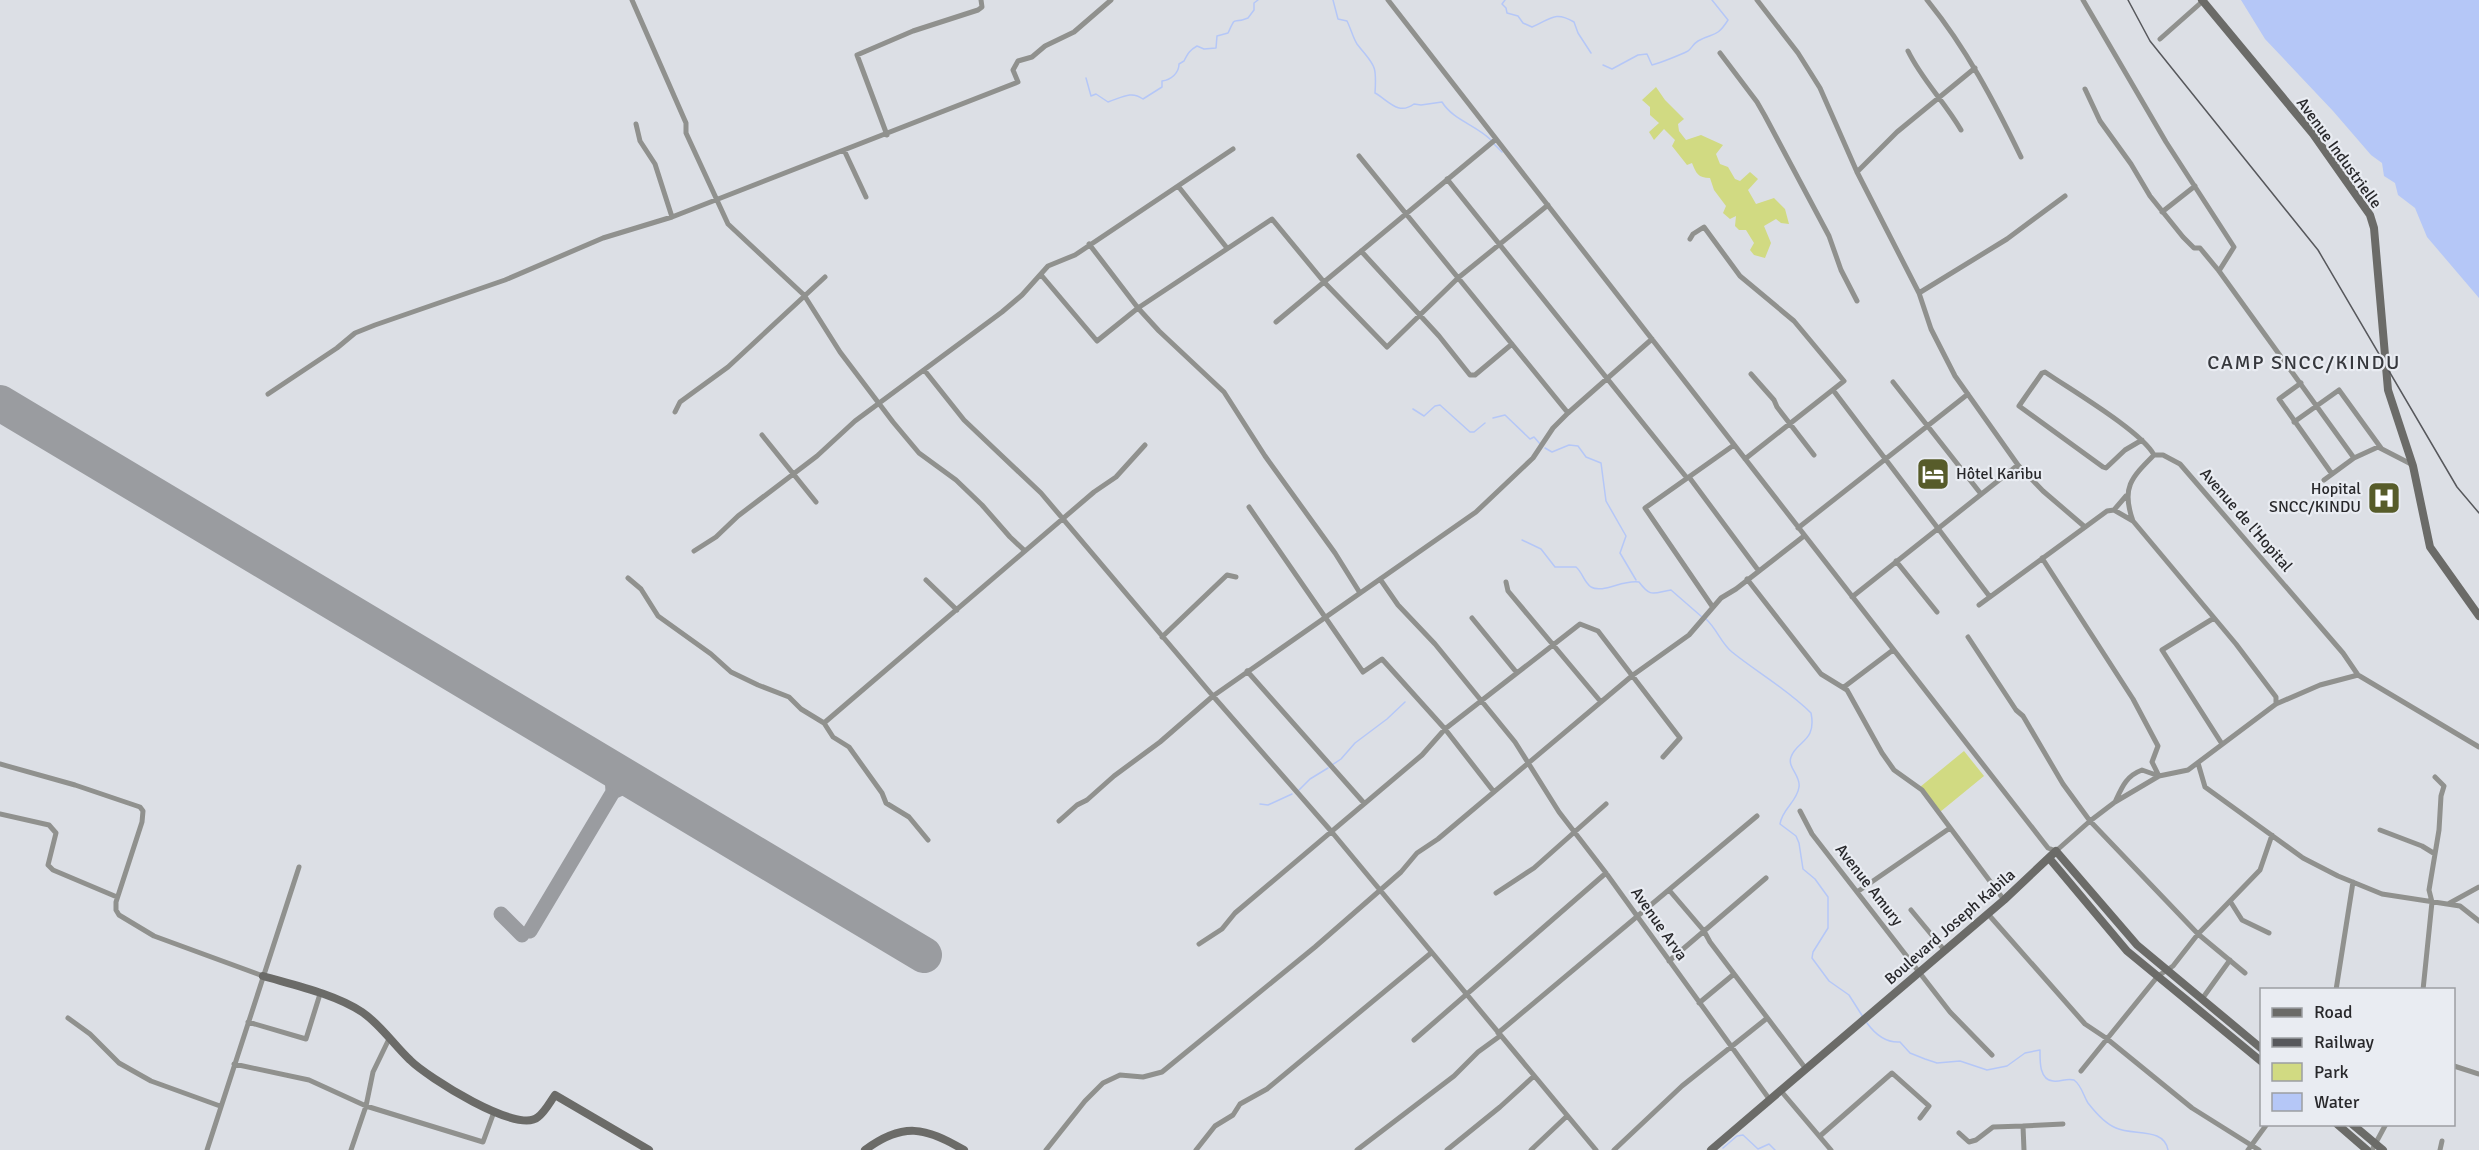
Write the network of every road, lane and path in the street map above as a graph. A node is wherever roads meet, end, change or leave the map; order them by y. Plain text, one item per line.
1 (632, 0) edge
2 (981, 0) edge
3 (1111, 0) edge
4 (1388, 0) edge
5 (1757, 0) edge
6 (1927, 0) edge
7 (2083, 0) edge
8 (2202, 1) edge
9 (2160, 39) dead end
10 (1908, 51) dead end
11 (1720, 53) dead end
12 (1975, 68) junction
13 (2085, 89) dead end
14 (1939, 98) junction
15 (636, 124) dead end
16 (1961, 130) dead end
17 (887, 135) junction
18 (1495, 140) junction
19 (1233, 149) dead end
20 (844, 150) junction
21 (1359, 156) dead end
22 (2022, 156) dead end
23 (1857, 172) junction
24 (1448, 179) junction
25 (1178, 186) junction
26 (2195, 186) junction
27 (2065, 196) dead end
28 (866, 197) dead end
29 (717, 199) junction
30 (1548, 205) junction
31 (2163, 212) junction
32 (1406, 214) junction
33 (672, 217) junction
34 (1690, 239) dead end
35 (1089, 244) junction
36 (1500, 244) junction
37 (1227, 248) junction
38 (1361, 251) junction
39 (2219, 271) junction
40 (1042, 276) junction
41 (825, 277) dead end
42 (1458, 278) junction
43 (1324, 282) junction
44 (1919, 293) junction
45 (804, 295) junction
46 (1857, 301) dead end
47 (1138, 308) junction
48 (1420, 315) junction
49 (1276, 322) dead end
50 (1652, 339) junction
51 (1512, 344) junction
52 (925, 371) junction
53 (1750, 374) dead end
54 (1607, 378) junction
55 (1893, 382) dead end
56 (2301, 383) junction
57 (1833, 390) junction
58 (268, 394) dead end
59 (1968, 394) junction
60 (880, 404) junction
61 (2316, 405) junction
62 (675, 412) dead end
63 (1568, 413) junction
64 (2294, 422) junction
65 (1789, 424) junction
66 (1928, 426) junction
67 (762, 435) dead end
68 (2142, 440) junction
69 (1145, 445) dead end
70 (1734, 445) junction
71 (2381, 448) junction
72 (2154, 455) junction
73 (1814, 456) dead end
74 (2354, 458) junction
75 (1745, 459) junction
76 (1886, 459) junction
77 (2018, 465) junction
78 (2413, 466) junction
79 (793, 473) junction
80 (2332, 474) junction
81 (1688, 477) junction
82 (2324, 480) dead end
83 (1981, 494) junction
84 (2126, 496) junction
85 (816, 502) dead end
86 (1249, 507) dead end
87 (2114, 510) junction
88 (1061, 520) junction
89 (2133, 521) junction
90 (2085, 526) junction
91 (1798, 528) junction
92 (1938, 528) junction
93 (1804, 536) junction
94 (694, 551) dead end
95 (1025, 551) junction
96 (2042, 558) junction
97 (1896, 561) junction
98 (1758, 570) junction
99 (1236, 577) dead end
100 (628, 578) dead end
101 (1380, 579) junction
102 (1747, 579) junction
103 (926, 580) dead end
104 (1506, 582) dead end
105 (1360, 593) junction
106 (1852, 597) junction
107 (1990, 597) junction
108 (1979, 605) dead end
109 (1712, 606) junction
110 (957, 609) junction
111 (1937, 612) dead end
112 (2479, 616) edge
113 (1324, 618) junction
114 (1472, 618) dead end
115 (2214, 618) junction
116 (1162, 637) junction
117 (1968, 637) dead end
118 (1553, 645) junction
119 (1893, 650) junction
120 (1247, 671) junction
121 (1517, 673) junction
122 (1633, 675) junction
123 (2358, 675) junction
124 (1844, 687) junction
125 (1213, 696) junction
126 (1482, 701) junction
127 (1601, 702) junction
128 (2276, 704) junction
129 (824, 723) junction
130 (1445, 729) junction
131 (2222, 744) junction
132 (2479, 747) edge
133 (1663, 758) dead end
134 (1529, 763) junction
135 (2198, 763) junction
136 (0, 764) edge
137 (2158, 776) junction
138 (2435, 777) dead end
139 (1494, 792) junction
140 (2115, 802) junction
141 (1364, 803) junction
142 (1606, 804) dead end
143 (1800, 811) dead end
144 (0, 814) edge
145 (1757, 816) dead end
146 (1059, 821) dead end
147 (2090, 821) junction
148 (1950, 828) junction
149 (1331, 831) junction
150 (1574, 831) junction
151 (2380, 831) dead end
152 (2272, 835) junction
153 (928, 840) dead end
154 (2048, 848) junction
155 (2056, 851) junction
156 (2434, 854) junction
157 (2049, 858) junction
158 (299, 867) dead end
159 (1606, 873) junction
160 (1766, 878) dead end
161 (2354, 882) junction
162 (2479, 887) edge
163 (1669, 890) junction
164 (1379, 891) junction
165 (1857, 892) junction
166 (1496, 893) dead end
167 (117, 897) junction
168 (2004, 900) junction
169 (2230, 901) junction
170 (2432, 902) junction
171 (2448, 904) junction
172 (1911, 910) dead end
173 (1988, 914) junction
174 (1638, 916) junction
175 (2479, 921) edge
176 (1704, 931) junction
177 (2268, 933) dead end
178 (2198, 934) junction
179 (1199, 944) dead end
180 (1944, 951) junction
181 (1431, 953) junction
182 (2230, 960) junction
183 (1669, 961) junction
184 (2166, 970) junction
185 (1919, 972) junction
186 (2245, 973) dead end
187 (1734, 974) junction
188 (263, 976) junction
189 (2158, 976) junction
190 (2336, 988) edge
191 (2423, 988) edge
192 (320, 994) junction
193 (1465, 994) junction
194 (2202, 999) junction
195 (1699, 1003) junction
196 (68, 1018) dead end
197 (1766, 1019) junction
198 (248, 1022) junction
199 (1499, 1035) junction
200 (2106, 1038) junction
201 (389, 1039) junction
202 (1414, 1040) dead end
203 (1731, 1047) junction
204 (2260, 1047) edge
205 (1992, 1055) dead end
206 (2260, 1060) edge
207 (234, 1064) junction
208 (2455, 1066) edge
209 (1806, 1069) junction
210 (2081, 1071) dead end
211 (2479, 1074) edge
212 (1534, 1076) junction
213 (1781, 1090) junction
214 (1770, 1100) junction
215 (220, 1106) junction
216 (366, 1106) junction
217 (494, 1112) junction
218 (1567, 1116) junction
219 (1920, 1118) dead end
220 (2063, 1124) dead end
221 (2024, 1126) junction
222 (2266, 1126) edge
223 (2339, 1126) edge
224 (2353, 1126) edge
225 (2385, 1126) edge
226 (1959, 1133) dead end
227 (1820, 1136) junction
228 (2442, 1141) dead end
229 (2250, 1147) edge
230 (2372, 1148) edge
231 (207, 1150) edge
232 (351, 1150) edge
233 (649, 1150) edge
234 (865, 1150) edge
235 (964, 1150) edge
236 (1046, 1150) edge
237 (1196, 1150) edge
238 (1357, 1150) edge
239 (1447, 1150) edge
240 (1531, 1150) edge
241 (1596, 1150) edge
242 (1614, 1150) edge
243 (1711, 1150) edge
244 (1831, 1150) edge
245 (2024, 1150) edge
246 (2259, 1150) edge
247 (2383, 1150) edge
248 (2440, 1150) edge

1 - 29 street
2 - 17 street
3 - 17 street
4 - 18 street
5 - 23 street
6 - 12 street
7 - 26 street
8 - 9 street
8 - 78 street, Avenue Industrielle
10 - 14 street
11 - 46 street
12 - 14 street
12 - 22 street
13 - 31 street
14 - 16 street
14 - 23 street
15 - 33 street
17 - 20 street
18 - 24 street
18 - 30 street
19 - 25 street
20 - 28 street
20 - 29 street
21 - 32 street
23 - 44 street
24 - 32 street
24 - 36 street
25 - 35 street
25 - 37 street
26 - 31 street
26 - 39 street
27 - 44 street
29 - 33 street
29 - 45 street
30 - 36 street
30 - 50 street
31 - 39 street
32 - 38 street
32 - 42 street
33 - 58 street
34 - 57 street
35 - 40 street
35 - 47 street
36 - 42 street
36 - 54 street
37 - 43 street
37 - 47 street
38 - 43 street
38 - 48 street
39 - 56 street
40 - 47 street
40 - 52 street
41 - 45 street
42 - 48 street
42 - 51 street
43 - 48 street
43 - 49 street
44 - 59 street
45 - 60 street
45 - 62 street
47 - 105 street
48 - 51 street
50 - 54 street
50 - 70 street
51 - 63 street
52 - 60 street
52 - 88 street
53 - 65 street
54 - 63 street
54 - 81 street
55 - 66 street
56 - 61 street
56 - 64 street
57 - 65 street
57 - 76 street
59 - 66 street
59 - 77 street
60 - 79 street
60 - 95 street
61 - 64 street
61 - 71 street
61 - 74 street
63 - 101 street
64 - 80 street
65 - 73 street
65 - 75 street
66 - 76 street
66 - 83 street
67 - 79 street
68 - 68 street
68 - 72 street
69 - 88 street
70 - 75 street
70 - 81 street
71 - 74 street
71 - 78 street
72 - 84 street
72 - 123 street, Avenue de l'Hopital
74 - 80 street
75 - 91 street
76 - 91 street
76 - 92 street
77 - 83 street
77 - 90 street
78 - 112 street, Avenue Industrielle
79 - 85 street
79 - 94 street
80 - 82 street
81 - 98 street
81 - 109 street
83 - 92 street
84 - 87 street
84 - 89 street
86 - 113 street
87 - 89 street
87 - 90 street
88 - 95 street
88 - 116 street
89 - 115 street
90 - 96 street
91 - 93 street
92 - 97 street
92 - 107 street
93 - 98 street
93 - 106 street
95 - 110 street
96 - 107 street
96 - 137 street
97 - 106 street
97 - 111 street
98 - 102 street
99 - 116 street
100 - 129 street
101 - 105 street
101 - 126 street, Avenue Arva
102 - 109 street
102 - 124 street
103 - 110 street
104 - 118 street
105 - 113 street
106 - 119 street
107 - 108 street
109 - 122 street
110 - 129 street
113 - 120 street
113 - 130 street
114 - 121 street
115 - 128 street
115 - 131 street
116 - 125 street
117 - 147 street
118 - 121 street
118 - 122 street
118 - 127 street
119 - 124 street
119 - 154 street
120 - 125 street
120 - 141 street
121 - 126 street
122 - 127 street
122 - 133 street
123 - 128 street
123 - 132 street
124 - 148 street
125 - 146 street
125 - 149 street
126 - 130 street
126 - 134 street, Avenue Arva
127 - 134 street
128 - 131 street
129 - 153 street
130 - 139 street
130 - 141 street
131 - 135 street
134 - 139 street
134 - 150 street, Avenue Arva
135 - 137 street
135 - 152 street
136 - 167 street
137 - 140 street
137 - 140 street
138 - 156 street
139 - 164 street
140 - 147 street
141 - 149 street
142 - 150 street
143 - 165 street, Avenue Amury
144 - 167 street
145 - 163 street
147 - 155 street
147 - 178 street
148 - 165 street
148 - 168 street
149 - 164 street
149 - 179 street
150 - 159 street, Avenue Arva
150 - 166 street
151 - 156 street
152 - 161 street
152 - 169 street
154 - 155 street
154 - 157 street
155 - 157 street, Boulevard Joseph Kabila
155 - 184 street
156 - 170 street
157 - 168 street, Boulevard Joseph Kabila
157 - 189 street
158 - 188 street
159 - 174 street, Avenue Arva
159 - 193 street
160 - 176 street
161 - 170 street
161 - 190 street
162 - 171 street
163 - 174 street
163 - 176 street
164 - 181 street
164 - 236 street
165 - 185 street, Avenue Amury
167 - 188 street
168 - 173 street, Boulevard Joseph Kabila
169 - 177 street
169 - 178 street
170 - 171 street
170 - 191 street
171 - 175 street
172 - 180 street
173 - 180 street, Boulevard Joseph Kabila
173 - 200 street
174 - 183 street, Avenue Arva
174 - 199 street
176 - 183 street
176 - 187 street
178 - 182 street
178 - 184 street
180 - 185 street, Boulevard Joseph Kabila
181 - 193 street
181 - 237 street
182 - 186 street
182 - 194 street
183 - 195 street, Avenue Arva
184 - 189 street
184 - 194 street
185 - 205 street, Avenue Amury
185 - 209 street, Boulevard Joseph Kabila
187 - 195 street
187 - 197 street
188 - 192 street
188 - 198 street
189 - 200 street
189 - 206 street
192 - 198 street
192 - 201 street
193 - 199 street
193 - 202 street
194 - 204 street
195 - 203 street, Avenue Arva
196 - 215 street
197 - 203 street
197 - 209 street
198 - 207 street
199 - 212 street
199 - 238 street
200 - 210 street
200 - 229 street
201 - 216 street
201 - 217 street
203 - 214 street, Avenue Arva
203 - 242 street
207 - 215 street
207 - 216 street
208 - 211 street
209 - 213 street, Boulevard Joseph Kabila
212 - 218 street
212 - 239 street
213 - 214 street, Boulevard Joseph Kabila
213 - 227 street
214 - 243 street, Boulevard Joseph Kabila
215 - 231 street
216 - 217 street
216 - 232 street
217 - 233 street
218 - 240 street
218 - 241 street
219 - 227 street
220 - 221 street
221 - 226 street
221 - 245 street
222 - 229 street
223 - 230 street
224 - 230 street
225 - 230 street
227 - 244 street
228 - 248 street
229 - 246 street
230 - 247 street
234 - 235 street

